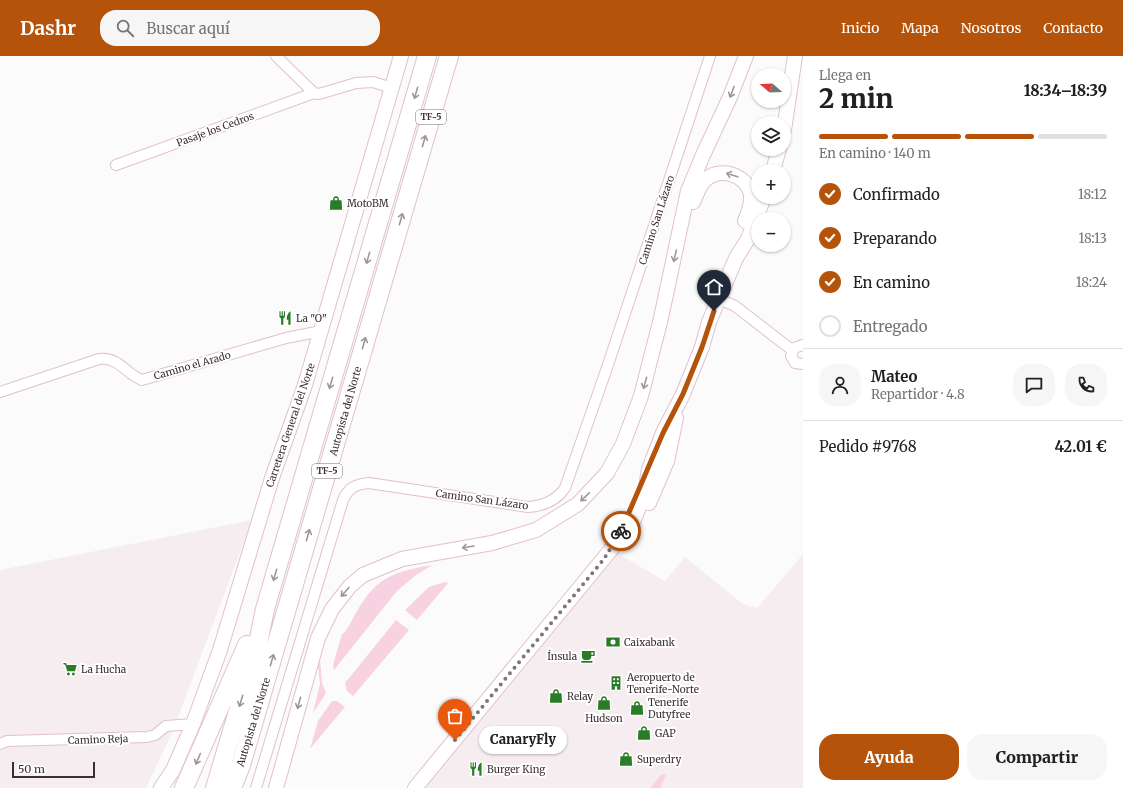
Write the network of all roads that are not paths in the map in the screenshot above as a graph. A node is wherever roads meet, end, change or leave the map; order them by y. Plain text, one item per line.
1 (276, 56) edge
2 (401, 56) edge
3 (427, 56) edge
4 (449, 56) edge
5 (710, 56) edge
6 (746, 56) edge
7 (795, 56) edge
8 (392, 88) junction
9 (314, 93) junction
10 (786, 116) edge
11 (116, 165) dead end
12 (761, 204) edge
13 (683, 218) junction
14 (736, 258) junction
15 (718, 299) junction
16 (321, 331) junction
17 (803, 345) edge
18 (792, 350) junction
19 (803, 364) edge
20 (0, 392) edge
21 (683, 394) junction
22 (648, 469) junction
23 (614, 548) junction
24 (604, 559) junction
25 (265, 609) junction
26 (193, 724) junction
27 (0, 744) edge
28 (241, 765) junction
29 (161, 788) edge
30 (184, 788) edge
31 (215, 788) edge
32 (232, 788) edge
33 (239, 788) edge
34 (256, 788) edge
35 (276, 788) edge
36 (415, 788) edge

1 - 9 street
2 - 8 main road, Carretera General del Norte
3 -> 25 highway, Autopista del Norte / TF-5
28 -> 4 highway, Autopista del Norte / TF-5
5 - 34 street, Camino San Lázaro
6 -> 13 main road
7 - 10 main road
8 - 9 street, Pasaje los Cedros
8 - 16 main road, Carretera General del Norte
9 - 11 street, Pasaje los Cedros
12 - 14 main road
14 -> 13 main road
13 -> 35 main road
14 - 15 main road
15 - 18 street
15 - 21 main road
16 - 20 street, Camino el Arado
16 - 26 main road, Carretera General del Norte
17 - 18 street
18 - 19 street
21 - 22 main road
21 - 23 main road
22 - 23 main road
22 - 24 main road
23 - 24 main road
24 - 36 main road
25 -> 30 highway
25 -> 31 highway, Autopista del Norte / TF-5
26 - 27 street, Camino Reja
26 - 29 main road, Carretera General del Norte
28 - 32 highway, Autopista del Norte / TF-5
28 - 33 highway

